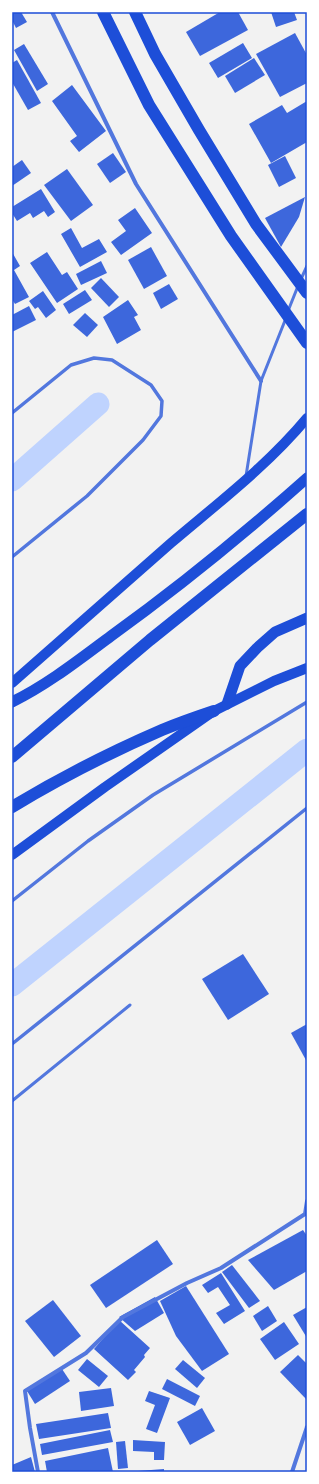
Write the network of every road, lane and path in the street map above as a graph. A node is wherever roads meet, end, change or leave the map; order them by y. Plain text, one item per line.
1 (52, 12) edge
2 (103, 12) edge
3 (135, 12) edge
4 (307, 266) edge
5 (307, 293) edge
6 (307, 343) edge
7 (261, 380) junction
8 (12, 413) edge
9 (307, 418) edge
10 (307, 478) edge
11 (245, 481) junction
12 (307, 514) edge
13 (12, 557) edge
14 (307, 618) edge
15 (307, 668) edge
16 (12, 683) edge
17 (12, 702) edge
18 (307, 702) edge
19 (227, 704) junction
20 (214, 710) junction
21 (12, 757) edge
22 (12, 807) edge
23 (307, 808) edge
24 (12, 855) edge
25 (12, 902) edge
26 (130, 1004) dead end
27 (12, 1044) edge
28 (12, 1101) edge
29 (307, 1200) edge
30 (306, 1216) edge
31 (307, 1427) edge
32 (38, 1472) edge
33 (292, 1472) edge

1 - 7 street
2 - 6 highway
3 - 5 highway
4 - 7 lane
7 - 11 lane
8 - 13 street
9 - 11 main road
10 - 17 highway
11 - 16 main road
12 - 21 highway
14 - 19 highway
15 - 19 main road
18 - 25 street
19 - 20 main road
20 - 22 highway
20 - 24 main road
23 - 27 street
26 - 28 lane
29 - 30 street
30 - 32 street
31 - 33 street

